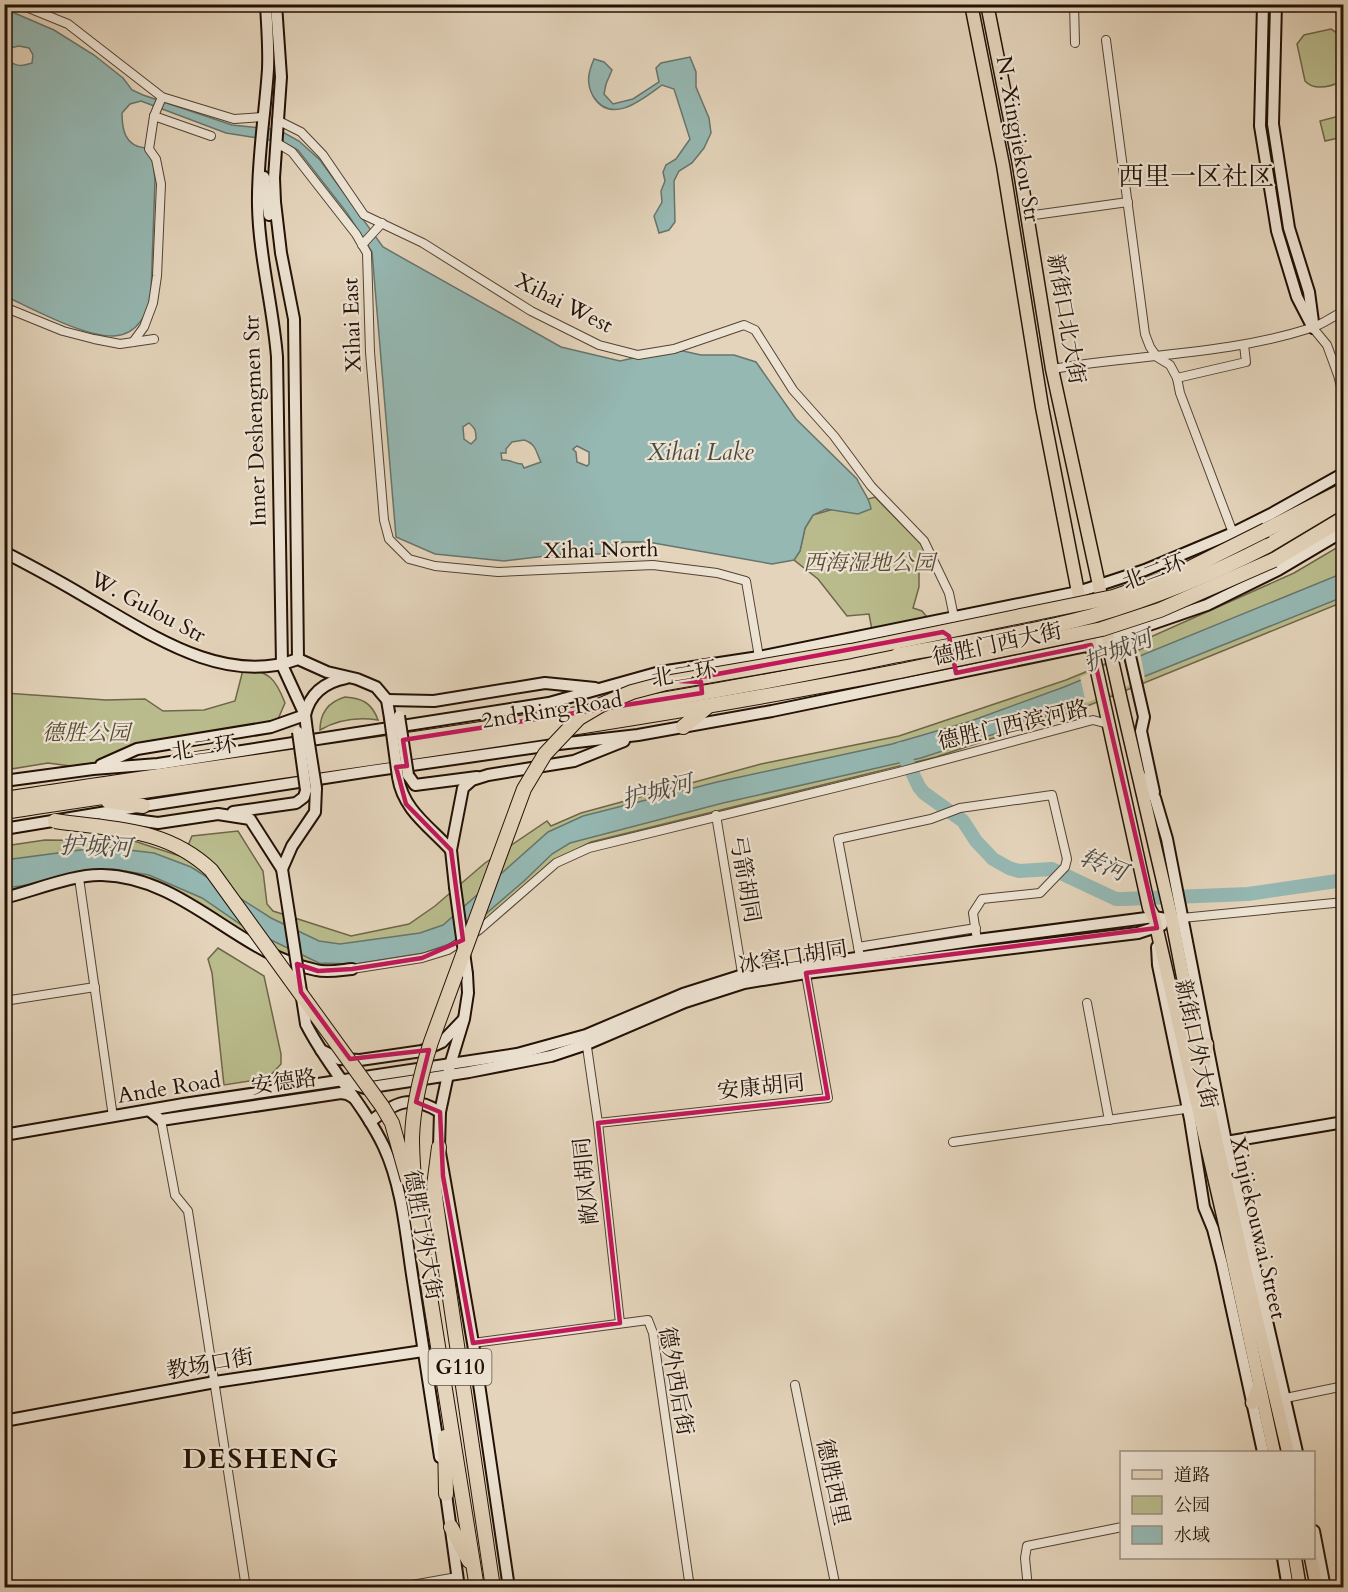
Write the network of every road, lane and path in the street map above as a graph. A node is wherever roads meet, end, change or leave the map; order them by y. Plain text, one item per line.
1 (19, 4) edge
2 (266, 4) edge
3 (276, 4) edge
4 (971, 4) edge
5 (987, 4) edge
6 (1074, 4) edge
7 (1263, 4) edge
8 (1276, 4) edge
9 (1338, 4) edge
10 (1344, 24) edge
11 (1106, 39) dead end
12 (1075, 43) dead end
13 (162, 97) junction
14 (154, 116) junction
15 (269, 118) junction
16 (211, 136) dead end
17 (263, 142) junction
18 (277, 143) junction
19 (1128, 202) junction
20 (1027, 216) junction
21 (380, 226) junction
22 (363, 243) junction
23 (281, 253) junction
24 (4, 307) edge
25 (1344, 310) edge
26 (1314, 328) junction
27 (154, 339) dead end
28 (133, 342) junction
29 (1244, 345) junction
30 (1157, 357) junction
31 (1052, 369) junction
32 (1177, 378) junction
33 (1344, 398) edge
34 (1344, 472) edge
35 (1344, 490) edge
36 (1344, 500) edge
37 (1344, 518) edge
38 (1344, 531) edge
39 (1233, 533) junction
40 (389, 539) joint
41 (4, 552) edge
42 (1255, 583) junction
43 (1099, 585) junction
44 (1078, 592) junction
45 (954, 616) junction
46 (930, 622) junction
47 (1125, 634) junction
48 (948, 636) junction
49 (1107, 639) junction
50 (1091, 645) junction
51 (759, 657) junction
52 (298, 659) junction
53 (282, 665) junction
54 (900, 671) joint
55 (956, 673) junction
56 (352, 678) junction
57 (638, 678) junction
58 (695, 682) junction
59 (604, 689) junction
60 (726, 689) junction
61 (387, 700) junction
62 (434, 701) junction
63 (708, 706) junction
64 (305, 715) junction
65 (395, 717) junction
66 (1108, 724) junction
67 (271, 727) junction
68 (683, 727) junction
69 (303, 731) junction
70 (638, 735) junction
71 (93, 769) junction
72 (1136, 769) junction
73 (488, 775) junction
74 (403, 776) junction
75 (4, 781) edge
76 (311, 789) junction
77 (4, 793) edge
78 (26, 795) junction
79 (1155, 798) junction
80 (4, 799) edge
81 (91, 799) junction
82 (142, 806) junction
83 (4, 812) edge
84 (218, 814) junction
85 (92, 815) junction
86 (716, 815) junction
87 (55, 821) junction
88 (4, 829) edge
89 (451, 850) junction
90 (282, 869) junction
91 (79, 878) junction
92 (1170, 888) junction
93 (4, 898) edge
94 (1344, 902) edge
95 (1154, 918) junction
96 (1177, 919) junction
97 (976, 928) junction
98 (977, 940) junction
99 (859, 952) junction
100 (352, 969) joint
101 (805, 969) junction
102 (743, 979) junction
103 (95, 987) junction
104 (4, 1001) edge
105 (1087, 1003) dead end
106 (464, 1018) junction
107 (586, 1040) junction
108 (1207, 1044) junction
109 (318, 1049) junction
110 (449, 1070) junction
111 (1202, 1076) junction
112 (341, 1080) junction
113 (354, 1099) junction
114 (1193, 1108) junction
115 (150, 1111) junction
116 (440, 1112) junction
117 (113, 1117) junction
118 (161, 1120) junction
119 (1109, 1120) junction
120 (370, 1122) junction
121 (1344, 1122) edge
122 (598, 1123) junction
123 (4, 1135) edge
124 (953, 1142) dead end
125 (1226, 1142) junction
126 (439, 1147) junction
127 (417, 1216) junction
128 (620, 1323) junction
129 (473, 1343) junction
130 (423, 1351) junction
131 (215, 1382) junction
132 (795, 1384) dead end
133 (1259, 1386) junction
134 (1344, 1386) edge
135 (445, 1390) junction
136 (1281, 1399) junction
137 (1252, 1403) junction
138 (4, 1421) edge
139 (1263, 1451) edge
140 (1274, 1451) edge
141 (1288, 1451) edge
142 (1298, 1451) edge
143 (446, 1494) junction
144 (451, 1527) junction
145 (1120, 1527) edge
146 (1315, 1536) edge
147 (1282, 1559) edge
148 (1295, 1559) edge
149 (1311, 1559) edge
150 (475, 1570) junction
151 (458, 1582) edge
152 (246, 1587) edge
153 (395, 1587) edge
154 (477, 1587) edge
155 (493, 1587) edge
156 (509, 1587) edge
157 (690, 1587) edge
158 (836, 1587) edge
159 (1028, 1587) edge
160 (1288, 1587) edge
161 (1300, 1587) edge
162 (1317, 1587) edge
163 (1325, 1587) edge

1 - 13 street
2 - 15 street
3 - 15 street
4 - 44 main road, 新街口北大街
5 - 20 main road, 新街口北大街
6 - 12 street
7 - 26 street
8 - 26 street
9 - 10 street
11 - 19 street
13 - 14 street
13 - 15 street
14 - 16 street
14 - 28 street
15 - 17 street
15 - 18 street
15 - 21 street, Xihai West
17 - 23 street
17 - 53 street, Inner Deshengmen Str
18 - 22 street, Xihai East
18 - 23 street
19 - 20 street
19 - 30 street
20 - 31 main road, 新街口北大街
21 - 22 street
21 - 45 street, Xihai West
22 - 40 street, Xihai East
23 - 52 street
24 - 28 street
25 - 26 street
26 - 29 street
26 - 33 street
27 - 28 street
29 - 30 street
29 - 32 street
30 - 31 street
30 - 32 street
31 - 43 main road, 新街口北大街
32 - 39 street
34 - 39 street, 德胜门西大街
35 - 127 highway, bridge
36 - 60 highway, 北二环, bridge
37 - 54 highway, 北二环, bridge
38 - 42 street, 德胜门西大街
39 - 42 street
39 - 43 street, 德胜门西大街
40 - 51 street, Xihai North
41 - 53 street, W. Gulou Str
42 - 47 street, 德胜门西大街
43 - 44 street, 德胜门西大街
43 - 49 main road, 新街口北大街
44 - 45 street, 德胜门西大街
44 - 48 street, 德胜门西大街
44 - 50 main road, 新街口北大街
45 - 46 street, 德胜门西大街
46 - 48 street
46 - 51 street, 德胜门西大街
47 - 49 street, 德胜门西大街
47 - 79 street
48 - 55 street
48 - 58 street, 德胜门西大街
49 - 50 street, 德胜门西大街
49 - 72 main road, bridge
50 - 55 street, 德胜门西大街
50 - 66 main road
51 - 57 street, 德胜门西大街
52 - 53 street, W. Gulou Str
52 - 56 street
53 - 64 street
54 - 63 highway, 2nd Ring Road
55 - 68 street, 德胜门西大街
56 - 61 street
56 - 64 street
57 - 58 street, 德胜门西大街
57 - 59 street, 德胜门西大街
58 - 60 highway
59 - 62 street
59 - 71 street, 德胜门西大街
60 - 78 highway, 北二环
61 - 62 street
61 - 65 street
62 - 65 street
63 - 68 highway
63 - 81 highway, 2nd Ring Road
64 - 67 street
64 - 69 street
65 - 74 street, bridge
66 - 86 street, 德胜门西滨河路
66 - 95 main road
67 - 69 street
67 - 71 street
68 - 70 street, 德胜门西大街
69 - 76 street, bridge
70 - 73 street
70 - 82 street
71 - 75 street
72 - 79 street
72 - 92 main road
73 - 74 street
73 - 89 street
74 - 89 street
76 - 84 street
76 - 90 street
77 - 78 highway
78 - 80 highway, 北二环
79 - 92 street
81 - 82 highway
81 - 83 highway
82 - 85 street
84 - 85 street
84 - 90 street
85 - 87 street
86 - 100 street, 德胜门西滨河路
86 - 102 street, 弓箭胡同
87 - 88 street
87 - 127 highway, bridge
89 - 106 street, bridge
90 - 109 street, 德胜门外大街, bridge
91 - 93 street
91 - 100 street
91 - 103 street
92 - 96 main road, Xinjiekouwai Street
94 - 96 street
95 - 96 street
95 - 98 street, 冰窖口胡同
95 - 101 street, 冰窖口胡同
95 - 114 main road, Xinjiekouwai Street
96 - 108 street, 新街口外大街
96 - 111 main road, Xinjiekouwai Street
97 - 98 street
97 - 99 street
97 - 99 street
98 - 99 street, 冰窖口胡同
99 - 101 street, 冰窖口胡同
101 - 102 street, 冰窖口胡同
101 - 122 street, 安康胡同
102 - 107 street, 冰窖口胡同
103 - 104 street
103 - 117 street
105 - 119 street
106 - 109 street
106 - 110 street
107 - 110 street, 冰窖口胡同
107 - 122 street, 敞风胡同
108 - 111 main road
108 - 125 street, 新街口外大街
109 - 112 street, 德胜门外大街
110 - 112 street, Ande Road
110 - 116 street
111 - 136 main road, Xinjiekouwai Street
112 - 113 street, 德胜门外大街
112 - 115 street, Ande Road
113 - 118 street, 安德路
113 - 120 street, 德胜门外大街
114 - 119 street
114 - 133 main road, Xinjiekouwai Street
114 - 137 street, 新街口外大街
115 - 117 street, Ande Road
115 - 118 street
116 - 120 street
116 - 126 street
117 - 123 street, Ande Road
118 - 131 street
119 - 124 street
120 - 130 street, 德胜门外大街
121 - 125 street
122 - 128 street, 敞风胡同
125 - 136 street, Xinjiekouwai Street
126 - 129 street
126 - 155 highway, G110
127 - 135 highway, G110
128 - 129 street, 德外西后街
128 - 157 street, 德外西后街
129 - 156 street
130 - 131 street, 教场口街
130 - 143 street, 德胜门外大街
131 - 138 street, 教场口街
131 - 152 street
132 - 158 street, 德胜西里
133 - 137 main road
133 - 140 main road, Xinjiekouwai Street
134 - 136 street
135 - 143 highway
135 - 150 highway, G110
136 - 141 main road, Xinjiekouwai Street
136 - 142 street, Xinjiekouwai Street
137 - 139 street, 新街口外大街
143 - 144 street, 德胜门外大街
144 - 150 highway
144 - 151 street
145 - 159 street
146 - 163 street
147 - 160 street
148 - 161 main road
149 - 162 main road
150 - 154 highway, G110
151 - 153 street

